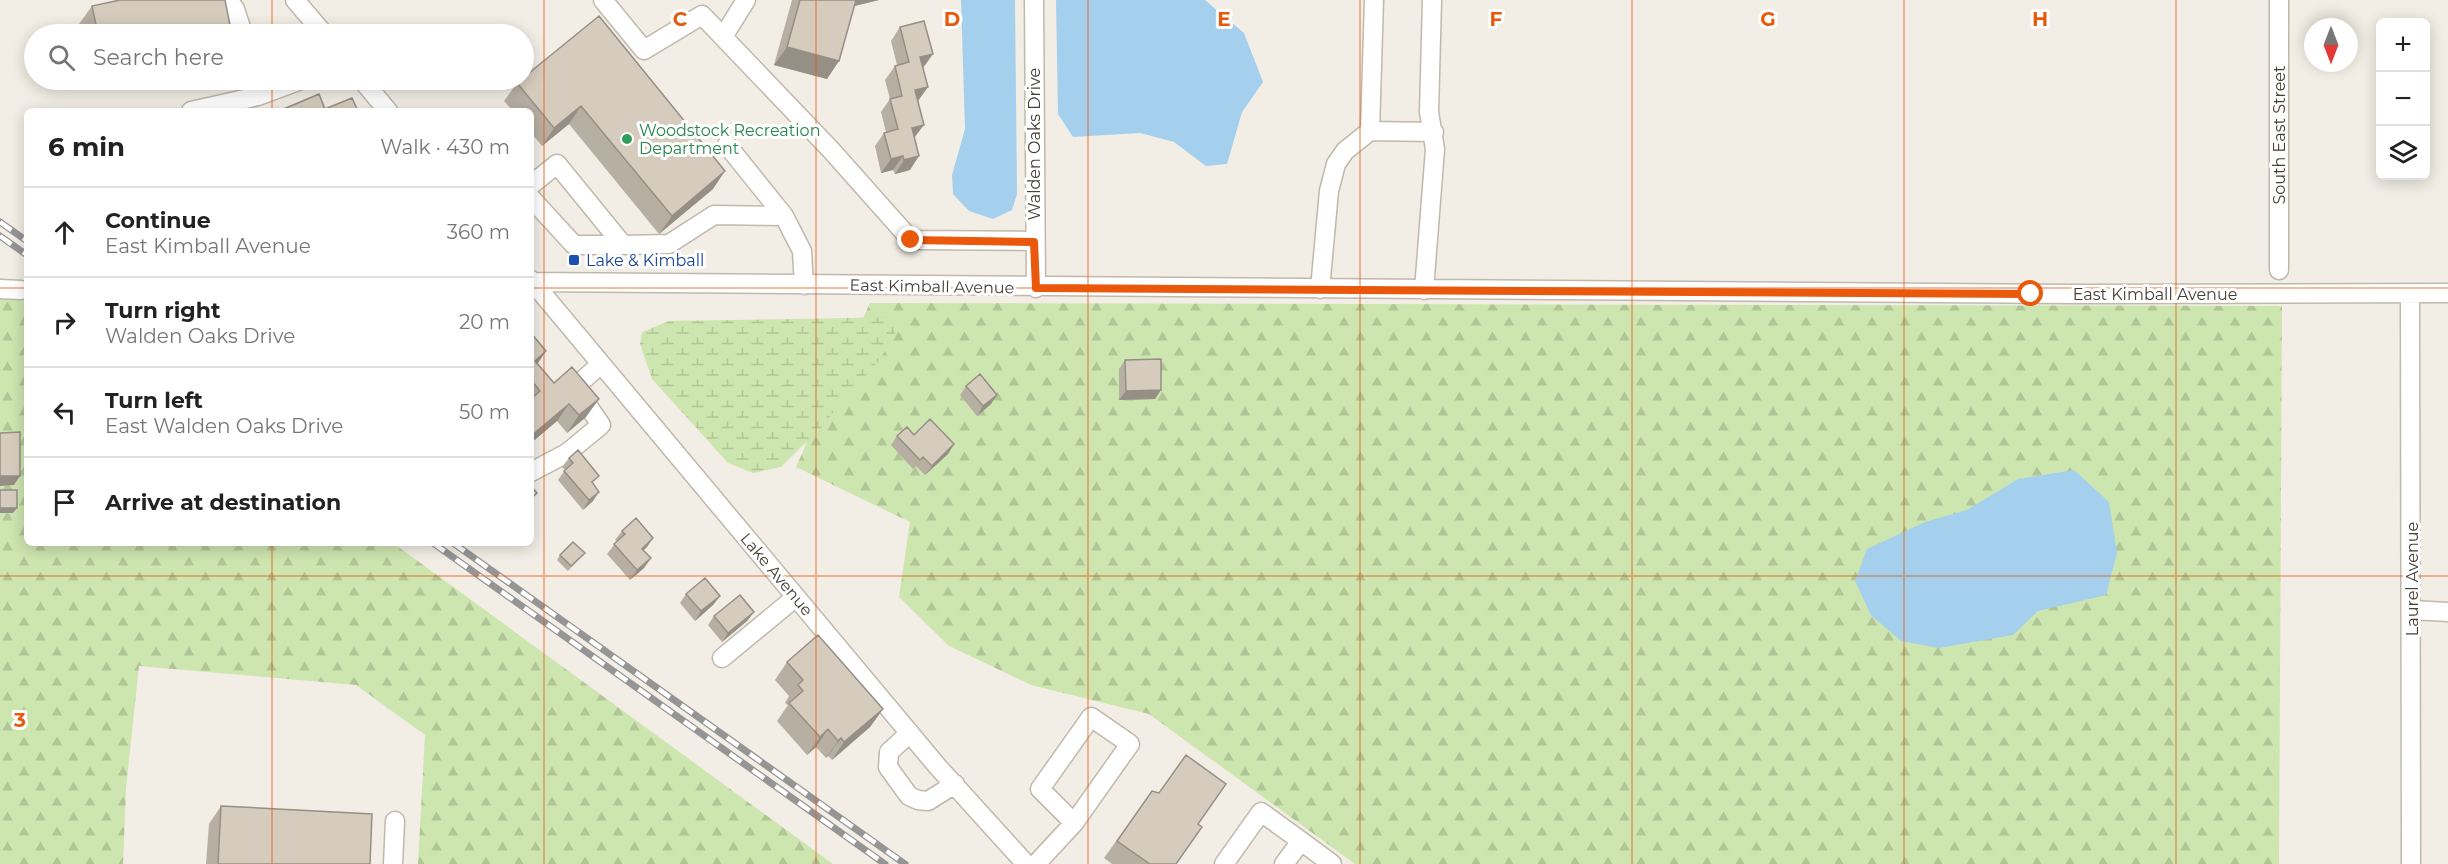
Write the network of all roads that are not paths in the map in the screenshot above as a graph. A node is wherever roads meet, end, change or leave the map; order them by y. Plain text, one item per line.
1 (228, 0) edge
2 (295, 0) edge
3 (603, 0) edge
4 (746, 0) edge
5 (1034, 0) edge
6 (1374, 0) edge
7 (1432, 0) edge
8 (2279, 0) edge
9 (706, 7) edge
10 (240, 24) edge
11 (315, 24) edge
12 (723, 37) junction
13 (274, 90) edge
14 (370, 90) edge
15 (204, 108) edge
16 (385, 108) edge
17 (1370, 131) junction
18 (1434, 132) junction
19 (727, 145) dead end
20 (534, 183) edge
21 (534, 201) edge
22 (784, 216) junction
23 (1034, 242) junction
24 (623, 245) junction
25 (2279, 270) dead end
26 (534, 282) edge
27 (534, 284) edge
28 (804, 285) junction
29 (1036, 288) junction
30 (0, 289) edge
31 (1320, 289) junction
32 (21, 290) dead end
33 (1424, 290) junction
34 (2448, 293) edge
35 (2410, 294) junction
36 (601, 364) junction
37 (534, 470) edge
38 (796, 597) junction
39 (2412, 610) junction
40 (2448, 612) edge
41 (722, 658) dead end
42 (910, 733) junction
43 (955, 784) junction
44 (395, 821) dead end
45 (1074, 823) junction
46 (1302, 841) junction
47 (393, 864) edge
48 (1026, 864) edge
49 (1036, 864) edge
50 (1224, 864) edge
51 (1284, 864) edge
52 (1332, 864) edge
53 (2411, 864) edge

1 - 10 street
2 - 11 street
3 - 9 street
4 - 12 street
5 - 23 street, Walden Oaks Drive
6 - 17 street
7 - 18 street
8 - 25 street, South East Street
9 - 12 street
12 - 23 street
13 - 15 street
14 - 16 street
17 - 18 street
17 - 31 street
18 - 33 street
19 - 22 street
20 - 24 street
21 - 24 street
22 - 24 street
22 - 28 street
23 - 29 street, Walden Oaks Drive
26 - 28 street, East Kimball Avenue
27 - 36 street, Lake Avenue
28 - 29 street, East Kimball Avenue
29 - 31 street, East Kimball Avenue
30 - 32 street
31 - 33 street, East Kimball Avenue
33 - 35 street, East Kimball Avenue
34 - 35 street, East Kimball Avenue
35 - 39 street, Laurel Avenue
36 - 37 street
36 - 38 street, Lake Avenue
38 - 41 street
38 - 42 street, Lake Avenue
39 - 40 street
39 - 53 street, Laurel Avenue
42 - 43 street, Lake Avenue
42 - 43 street
43 - 48 street, Lake Avenue
44 - 47 street
45 - 45 street
45 - 49 street
46 - 50 street
46 - 51 street
46 - 52 street

